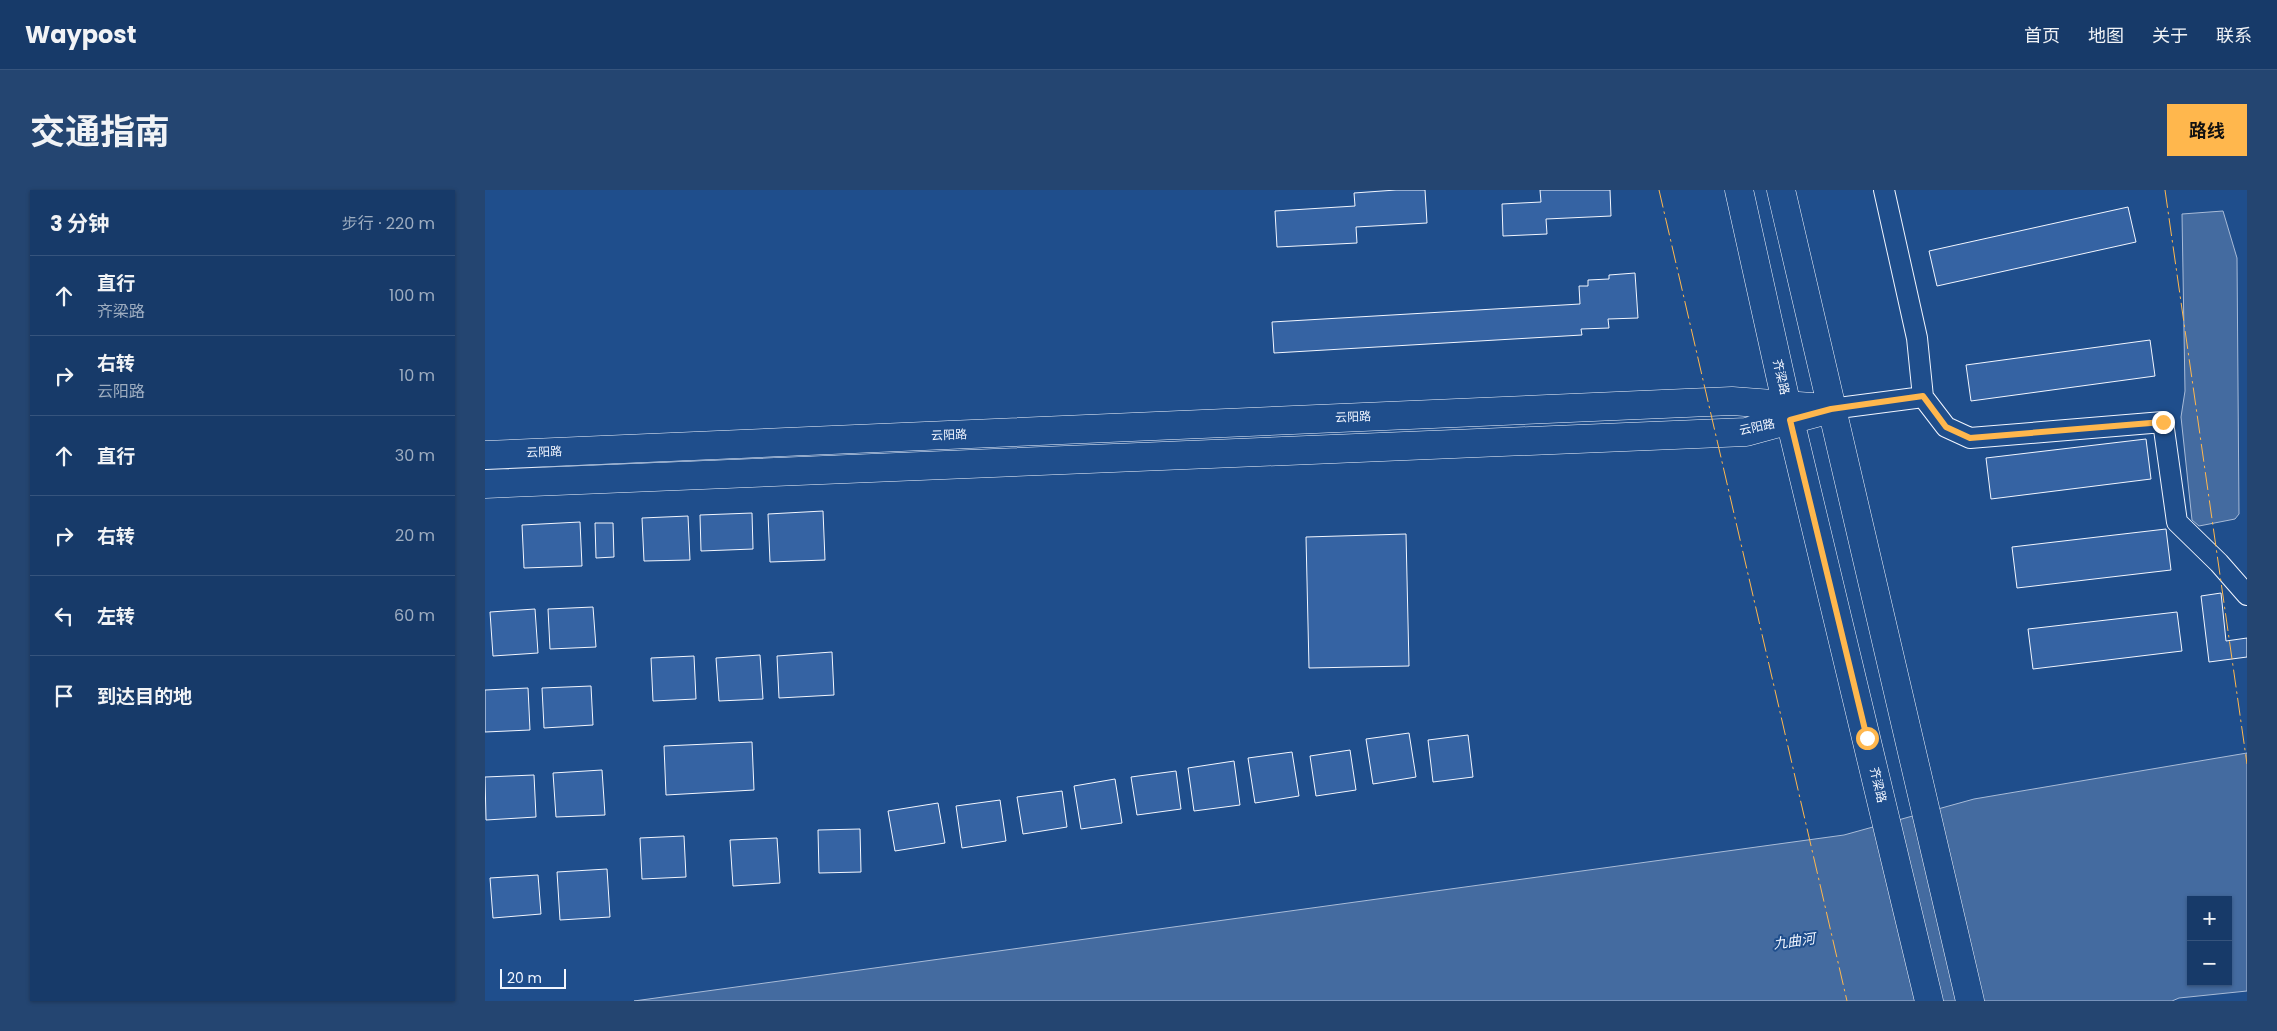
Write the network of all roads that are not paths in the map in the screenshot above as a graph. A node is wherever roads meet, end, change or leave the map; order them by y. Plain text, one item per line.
1 (1739, 190) edge
2 (1781, 190) edge
3 (1884, 190) edge
4 (1923, 396) junction
5 (1831, 409) junction
6 (1789, 412) junction
7 (485, 455) edge
8 (485, 484) edge
9 (2247, 595) edge
10 (1929, 1001) edge
11 (1970, 1001) edge

1 - 6 street, 齐梁路
2 - 5 street
3 - 4 street
4 - 5 street
4 - 9 street
5 - 6 street, 云阳路
5 - 11 street
6 - 7 street, 云阳路
6 - 8 street, 云阳路
6 - 10 street, 齐梁路

